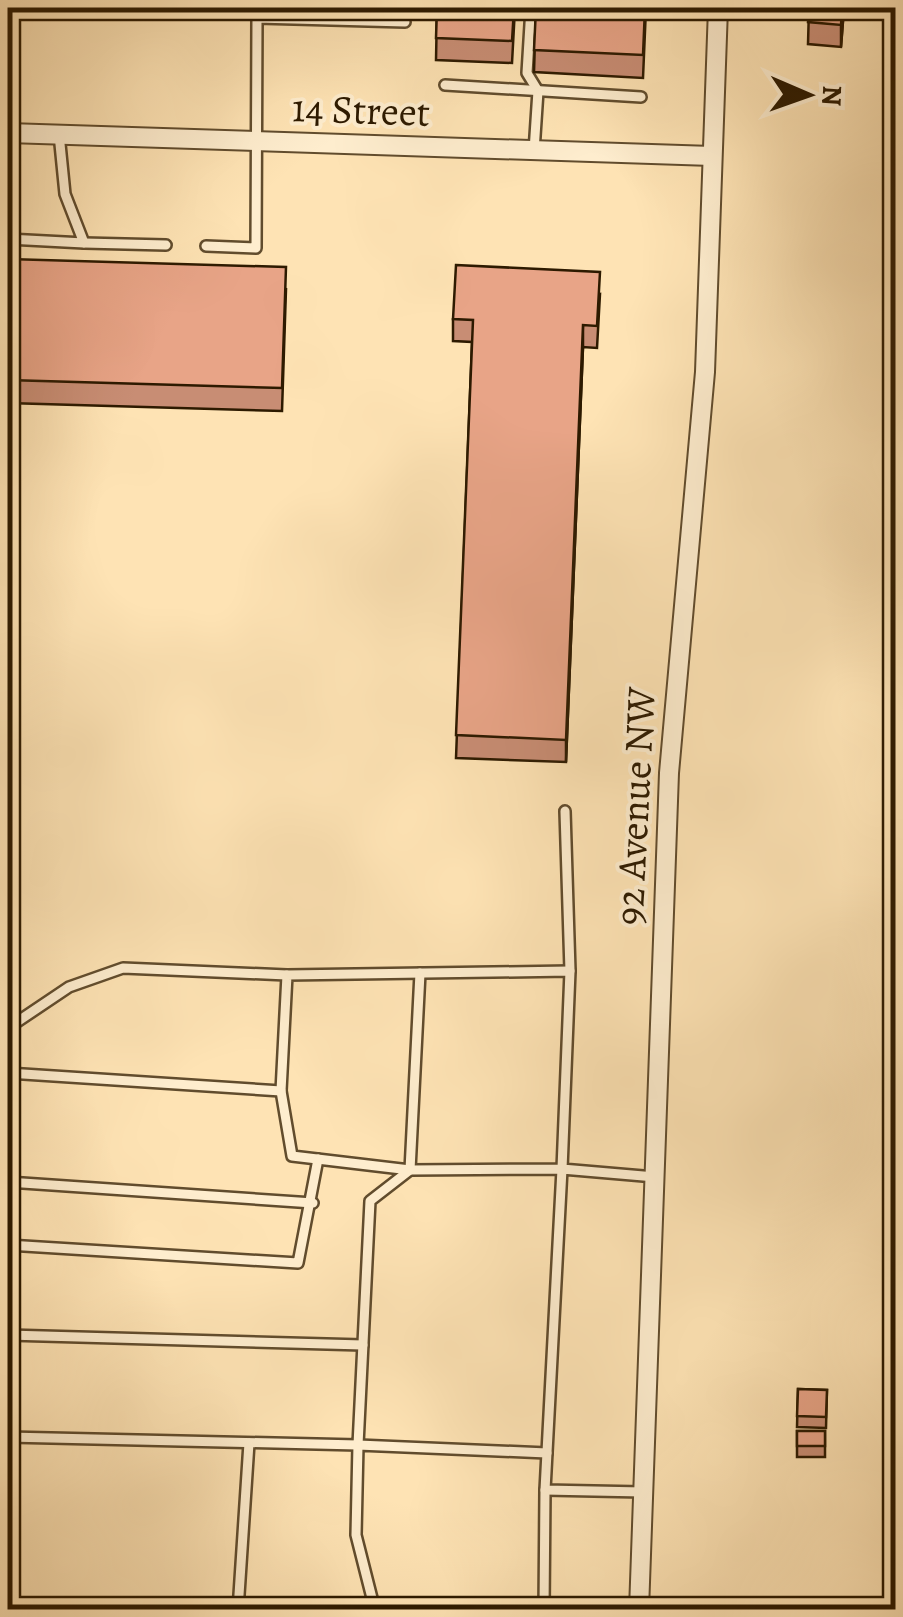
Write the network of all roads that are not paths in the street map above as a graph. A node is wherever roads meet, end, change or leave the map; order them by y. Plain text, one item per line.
1 (531, 8) edge
2 (718, 8) edge
3 (306, 13) edge
4 (405, 22) dead end
5 (446, 85) dead end
6 (538, 91) junction
7 (641, 97) dead end
8 (8, 133) edge
9 (59, 134) junction
10 (258, 142) junction
11 (534, 151) junction
12 (712, 156) junction
13 (8, 240) edge
14 (84, 242) junction
15 (166, 245) dead end
16 (206, 246) dead end
17 (565, 811) dead end
18 (570, 971) junction
19 (420, 973) junction
20 (287, 974) junction
21 (8, 1028) edge
22 (8, 1073) edge
23 (281, 1091) junction
24 (318, 1159) junction
25 (410, 1170) junction
26 (562, 1170) junction
27 (655, 1176) junction
28 (8, 1182) edge
29 (313, 1202) junction
30 (8, 1245) edge
31 (8, 1335) edge
32 (363, 1346) junction
33 (8, 1437) edge
34 (249, 1442) junction
35 (358, 1445) junction
36 (547, 1453) junction
37 (545, 1490) junction
38 (643, 1492) junction
39 (238, 1610) edge
40 (375, 1610) edge
41 (544, 1610) edge
42 (639, 1610) edge

1 - 6 lane
2 - 12 street, 92 Avenue NW
3 - 4 lane
3 - 10 lane
5 - 6 lane
6 - 7 lane
6 - 11 lane
8 - 9 street, 14 Street
9 - 10 street, 14 Street
9 - 14 lane
10 - 11 street, 14 Street
10 - 16 lane
11 - 12 street, 14 Street
12 - 27 street, 92 Avenue NW
13 - 14 lane
14 - 15 lane
17 - 18 lane
18 - 19 lane
18 - 26 lane
19 - 20 lane
19 - 25 lane
20 - 21 lane
20 - 23 lane
22 - 23 lane
23 - 24 lane
24 - 25 lane
24 - 29 lane
25 - 26 lane
25 - 32 lane
26 - 27 lane
26 - 36 lane
27 - 38 street, 92 Avenue NW
28 - 29 lane
29 - 30 lane
31 - 32 lane
32 - 35 lane
33 - 34 lane
34 - 35 lane
34 - 39 lane
35 - 36 lane
35 - 40 lane
36 - 37 lane
37 - 38 lane
37 - 41 lane
38 - 42 street, 92 Avenue NW

